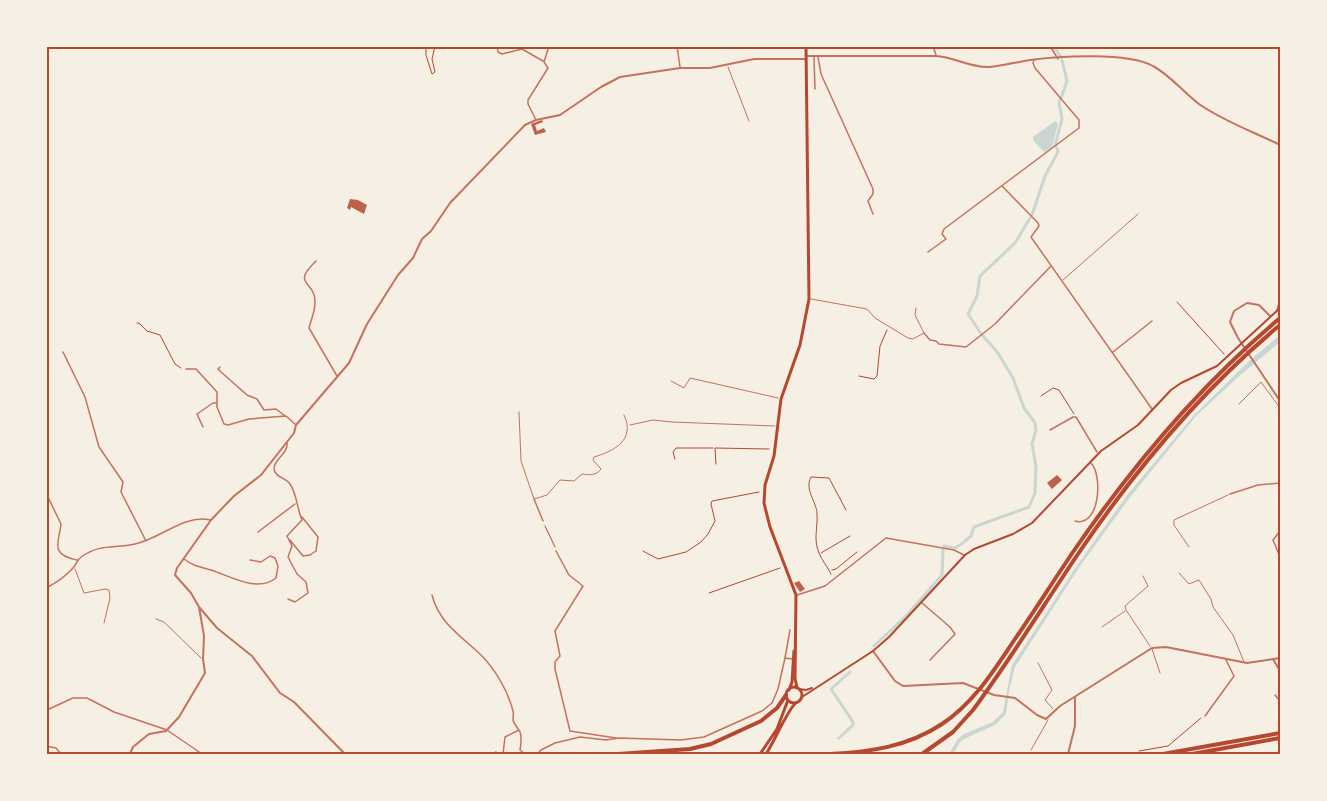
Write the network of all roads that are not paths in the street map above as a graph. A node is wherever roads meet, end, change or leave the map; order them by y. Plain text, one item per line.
1 (497, 46) edge
2 (549, 46) edge
3 (677, 46) edge
4 (806, 46) edge
5 (933, 46) edge
6 (1050, 46) edge
7 (522, 48) edge
8 (816, 56) junction
9 (936, 56) junction
10 (806, 58) junction
11 (1058, 59) junction
12 (1034, 60) junction
13 (544, 62) junction
14 (727, 65) junction
15 (680, 68) junction
16 (815, 89) dead end
17 (536, 120) junction
18 (749, 121) dead end
19 (1281, 145) edge
20 (1002, 186) junction
21 (873, 214) dead end
22 (1138, 214) dead end
23 (928, 252) dead end
24 (316, 261) dead end
25 (1051, 266) junction
26 (1062, 281) junction
27 (809, 299) junction
28 (1281, 300) edge
29 (916, 308) dead end
30 (1281, 308) edge
31 (1277, 311) junction
32 (1270, 316) junction
33 (1281, 318) edge
34 (1152, 321) dead end
35 (1281, 325) edge
36 (924, 333) junction
37 (63, 352) dead end
38 (1113, 352) junction
39 (219, 367) dead end
40 (186, 369) road end
41 (338, 377) junction
42 (670, 381) dead end
43 (782, 399) junction
44 (1281, 401) edge
45 (217, 403) junction
46 (1239, 404) dead end
47 (1281, 408) edge
48 (1153, 410) junction
49 (519, 412) dead end
50 (624, 415) dead end
51 (285, 416) junction
52 (296, 426) junction
53 (628, 426) junction
54 (203, 427) dead end
55 (778, 427) junction
56 (1050, 430) dead end
57 (286, 442) junction
58 (1098, 454) junction
59 (1090, 462) junction
60 (1281, 483) edge
61 (46, 493) edge
62 (1230, 494) joint
63 (534, 499) junction
64 (296, 503) junction
65 (300, 516) junction
66 (211, 520) junction
67 (543, 521) road end
68 (1075, 521) dead end
69 (258, 531) dead end
70 (1281, 531) edge
71 (290, 540) junction
72 (146, 541) junction
73 (1189, 547) dead end
74 (556, 551) road end
75 (965, 555) junction
76 (1281, 556) edge
77 (184, 558) junction
78 (78, 560) junction
79 (250, 560) dead end
80 (74, 567) junction
81 (1179, 573) dead end
82 (1143, 576) dead end
83 (46, 588) edge
84 (432, 595) dead end
85 (796, 595) junction
86 (288, 599) dead end
87 (922, 603) junction
88 (199, 607) junction
89 (1126, 610) junction
90 (156, 619) dead end
91 (104, 623) dead end
92 (1102, 627) dead end
93 (790, 630) dead end
94 (796, 632) junction
95 (1152, 648) junction
96 (873, 651) junction
97 (785, 658) junction
98 (1281, 658) edge
99 (203, 659) junction
100 (793, 659) junction
101 (1226, 659) junction
102 (1273, 659) junction
103 (930, 660) dead end
104 (1244, 662) junction
105 (1038, 663) dead end
106 (1281, 671) edge
107 (1160, 673) dead end
108 (817, 685) junction
109 (798, 689) junction
110 (789, 690) junction
111 (1275, 695) dead end
112 (802, 697) junction
113 (1075, 697) junction
114 (787, 698) junction
115 (1281, 701) edge
116 (796, 703) junction
117 (1055, 710) junction
118 (46, 713) edge
119 (1204, 716) road end
120 (1048, 718) junction
121 (167, 730) junction
122 (519, 730) junction
123 (1281, 736) edge
124 (619, 738) junction
125 (46, 746) edge
126 (520, 750) junction
127 (1031, 750) dead end
128 (61, 754) edge
129 (130, 754) edge
130 (202, 754) edge
131 (345, 754) edge
132 (492, 754) edge
133 (498, 754) edge
134 (503, 754) edge
135 (520, 754) edge
136 (525, 754) edge
137 (537, 754) edge
138 (618, 754) edge
139 (760, 754) edge
140 (766, 754) edge
141 (830, 754) edge
142 (924, 754) edge
143 (1068, 754) edge
144 (1163, 754) edge
145 (1192, 754) edge

1 - 7 street
2 - 13 street
3 - 15 street
4 - 10 main road
5 - 9 street
6 - 11 street
7 - 13 street
8 - 9 street
8 - 10 street
8 - 16 street
8 - 21 street
9 - 12 street
10 - 14 street
10 - 27 main road
11 - 12 street
11 - 19 street
12 - 20 street
13 - 17 street
14 - 15 street
14 - 18 lane
15 - 17 street
17 - 41 street
20 - 23 street
20 - 25 street
22 - 26 lane
24 - 41 street
25 - 26 street
25 - 36 street
26 - 38 street
27 - 36 lane
27 - 43 main road
28 - 31 street
29 - 36 lane
30 - 31 main road
31 - 32 main road
32 - 44 street
32 - 48 main road
33 - 141 highway
34 - 38 street
35 - 142 highway
37 - 72 street
38 - 48 street
39 - 51 street
40 - 45 street
41 - 52 street
42 - 43 lane
43 - 55 main road
45 - 51 street
45 - 54 street
46 - 47 lane
48 - 58 main road
49 - 63 lane
50 - 53 lane
51 - 52 street
52 - 57 street
53 - 55 lane
53 - 63 lane
55 - 85 main road
56 - 58 street
57 - 64 street
57 - 66 street
58 - 59 main road
59 - 68 street
59 - 75 main road
60 - 62 street
61 - 78 street
62 - 73 lane
63 - 67 street
64 - 65 street
64 - 69 street
65 - 71 street
65 - 71 street
66 - 72 street
66 - 77 street
70 - 76 street
71 - 86 street
72 - 78 street
74 - 124 street
75 - 85 street
75 - 87 main road
77 - 79 street
77 - 88 street
78 - 80 street
80 - 83 street
80 - 91 lane
81 - 104 lane
82 - 89 lane
84 - 122 street
85 - 94 main road
87 - 96 main road
87 - 103 street
88 - 99 street
88 - 131 street
89 - 92 lane
89 - 95 lane
90 - 99 lane
93 - 97 street
94 - 100 main road
94 - 109 main road
95 - 101 street
95 - 107 lane
95 - 113 street
96 - 108 main road
96 - 120 street
97 - 100 street
97 - 124 street
98 - 102 street
99 - 121 street
100 - 110 main road
101 - 104 street
101 - 119 street
102 - 104 street
102 - 106 street
105 - 117 lane
108 - 109 main road
108 - 112 main road
109 - 110 main road
109 - 112 main road
110 - 114 main road
111 - 115 street
112 - 116 main road
113 - 117 street
113 - 143 street
114 - 116 main road
114 - 138 highway
114 - 139 main road
116 - 140 main road
117 - 120 street
118 - 121 street
120 - 127 lane
121 - 129 street
121 - 130 street
122 - 126 street
122 - 134 street
123 - 144 highway
123 - 145 highway
124 - 137 street
125 - 128 street
126 - 135 street
126 - 136 street
132 - 133 street

